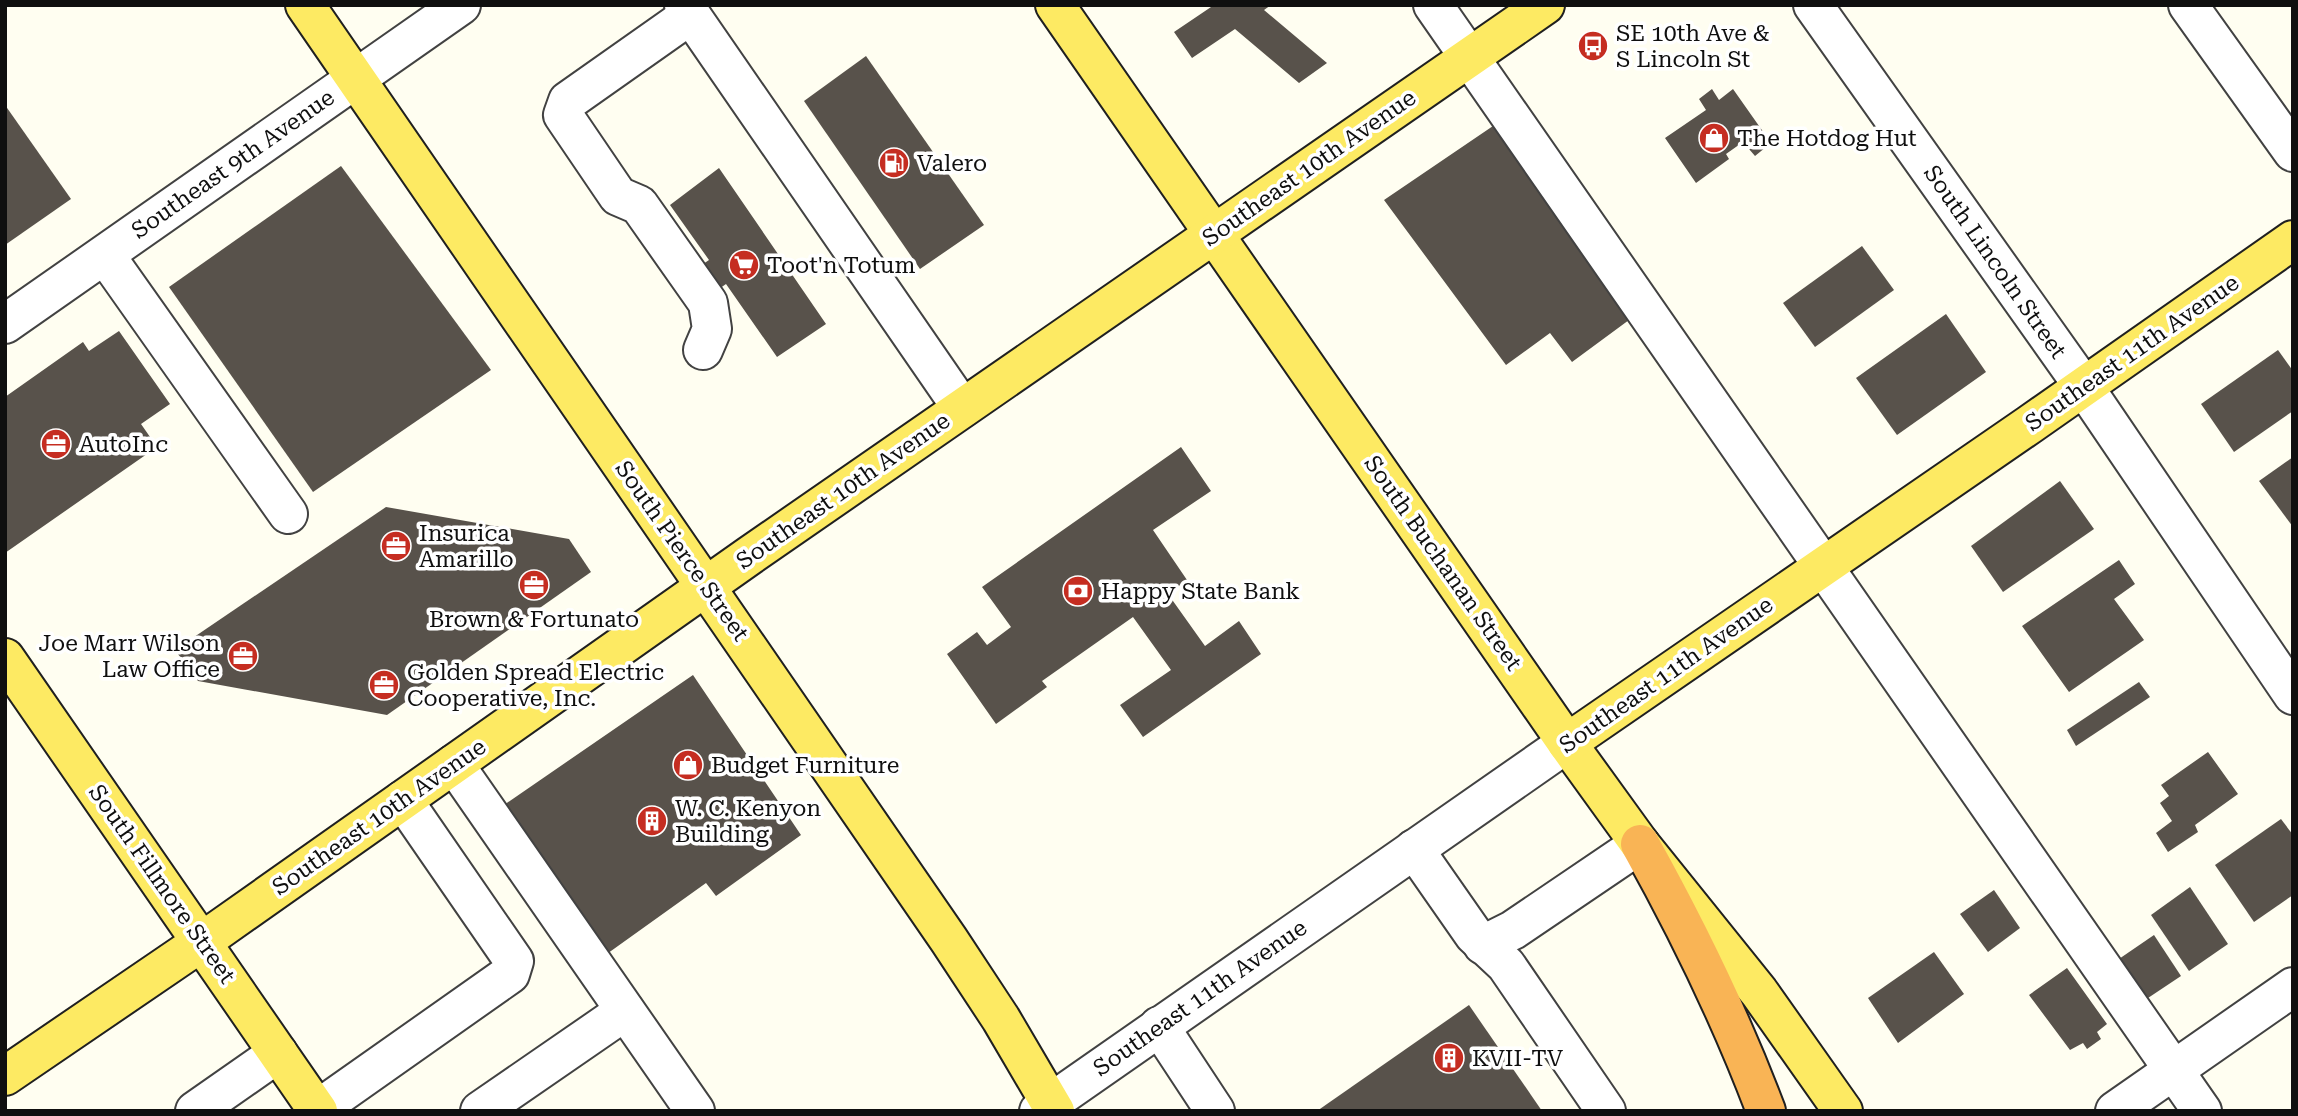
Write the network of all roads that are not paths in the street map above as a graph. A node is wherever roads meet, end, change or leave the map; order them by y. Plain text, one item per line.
1 (304, 5) edge
2 (461, 5) edge
3 (1055, 5) edge
4 (1433, 5) edge
5 (1545, 5) edge
6 (1813, 5) edge
7 (2188, 5) edge
8 (687, 10) edge
9 (1469, 58) junction
10 (355, 78) junction
11 (2293, 152) edge
12 (1215, 233) junction
13 (2293, 240) edge
14 (105, 255) junction
15 (5, 324) edge
16 (704, 350) dead end
17 (2084, 387) junction
18 (962, 408) junction
19 (288, 514) dead end
20 (1823, 568) junction
21 (707, 586) junction
22 (5, 658) edge
23 (2293, 695) edge
24 (1567, 743) junction
25 (454, 764) junction
26 (403, 800) junction
27 (1640, 844) junction
28 (1415, 849) junction
29 (203, 941) junction
30 (1483, 945) junction
31 (2293, 987) edge
32 (625, 1011) junction
33 (1159, 1026) junction
34 (278, 1053) junction
35 (2175, 1069) junction
36 (5, 1076) edge
37 (1048, 1108) edge
38 (317, 1110) edge
39 (195, 1111) edge
40 (480, 1111) edge
41 (695, 1111) edge
42 (1214, 1111) edge
43 (1606, 1111) edge
44 (1766, 1111) edge
45 (1843, 1111) edge
46 (2115, 1111) edge
47 (2202, 1111) edge

1 - 10 main road, South Pierce Street
2 - 10 street, Southeast 9th Avenue
3 - 12 main road, South Buchanan Street
4 - 9 street
5 - 9 main road, Southeast 10th Avenue
6 - 17 street, South Lincoln Street
7 - 11 street
8 - 16 street
8 - 18 street
9 - 12 main road, Southeast 10th Avenue
9 - 20 street
10 - 14 street, Southeast 9th Avenue
10 - 21 main road, South Pierce Street
12 - 18 main road, Southeast 10th Avenue
12 - 24 main road, South Buchanan Street
13 - 17 main road, Southeast 11th Avenue
14 - 15 street, Southeast 9th Avenue
14 - 19 street
17 - 20 main road, Southeast 11th Avenue
17 - 23 street, South Lincoln Street
18 - 21 main road, Southeast 10th Avenue
20 - 24 main road, Southeast 11th Avenue
20 - 35 street
21 - 25 main road, Southeast 10th Avenue
21 - 37 main road, South Pierce Street
22 - 29 main road, South Fillmore Street
24 - 27 main road, South Buchanan Street
24 - 28 street, Southeast 11th Avenue
25 - 26 main road, Southeast 10th Avenue
25 - 32 street
26 - 29 main road, Southeast 10th Avenue
26 - 38 street
27 - 30 street
27 - 44 highway
27 - 45 main road, South Buchanan Street
28 - 30 street
28 - 33 street, Southeast 11th Avenue
29 - 34 main road, South Fillmore Street
29 - 36 main road, Southeast 10th Avenue
30 - 43 street
31 - 35 street
32 - 40 street
32 - 41 street
33 - 37 street, Southeast 11th Avenue
33 - 42 street
34 - 38 main road, South Fillmore Street
34 - 39 street
35 - 46 street
35 - 47 street

